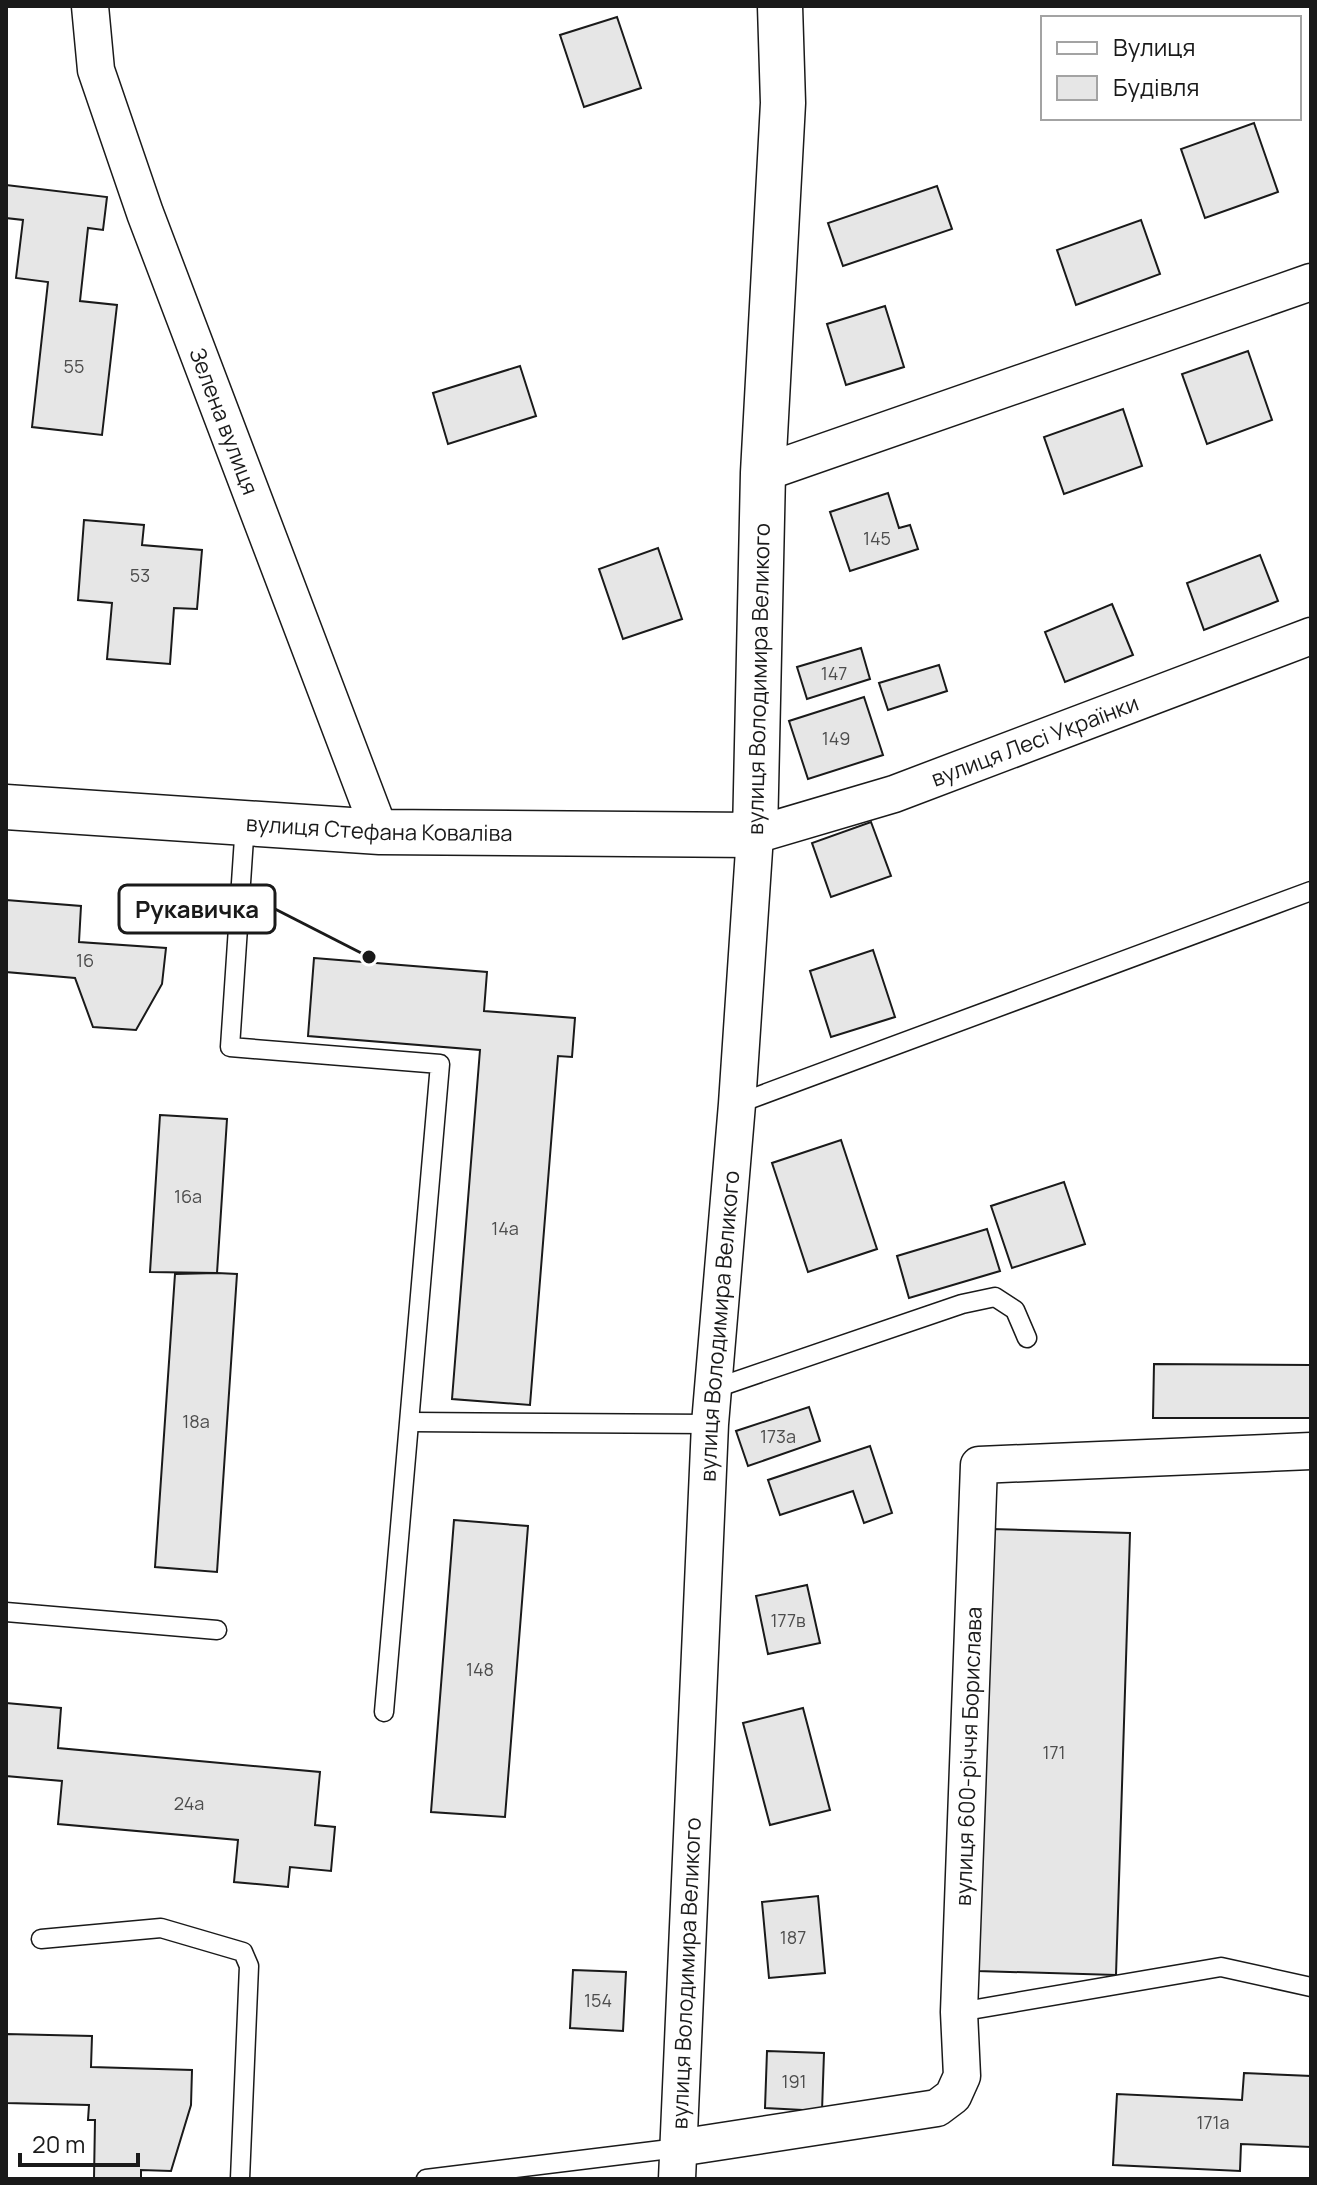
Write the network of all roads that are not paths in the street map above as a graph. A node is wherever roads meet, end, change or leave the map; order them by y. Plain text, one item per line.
1 (90, 6) edge
2 (780, 6) edge
3 (1311, 282) edge
4 (763, 473) junction
5 (1311, 636) edge
6 (6, 807) edge
7 (245, 823) junction
8 (380, 832) junction
9 (755, 835) junction
10 (1311, 891) edge
11 (737, 1104) junction
12 (1027, 1338) dead end
13 (712, 1406) junction
14 (411, 1422) junction
15 (1311, 1451) edge
16 (6, 1612) edge
17 (217, 1630) dead end
18 (384, 1712) dead end
19 (41, 1939) dead end
20 (1311, 1987) edge
21 (959, 2012) junction
22 (677, 2163) edge
23 (240, 2179) edge
24 (426, 2179) edge

1 - 8 street, Зелена вулиця
2 - 4 street, вулиця Володимира Великого
3 - 4 street
4 - 9 street, вулиця Володимира Великого
5 - 9 street, вулиця Лесі Українки
6 - 7 street, вулиця Стефана Коваліва
7 - 8 street, вулиця Стефана Коваліва
7 - 14 lane
8 - 9 street, вулиця Стефана Коваліва
9 - 11 street, вулиця Володимира Великого
10 - 11 lane
11 - 13 street, вулиця Володимира Великого
12 - 13 lane
13 - 14 lane
13 - 22 street, вулиця Володимира Великого
14 - 18 lane
15 - 21 street, вулиця 600-річчя Борислава
16 - 17 lane
19 - 23 lane
20 - 21 lane
21 - 22 street, вулиця 600-річчя Борислава
22 - 24 lane

